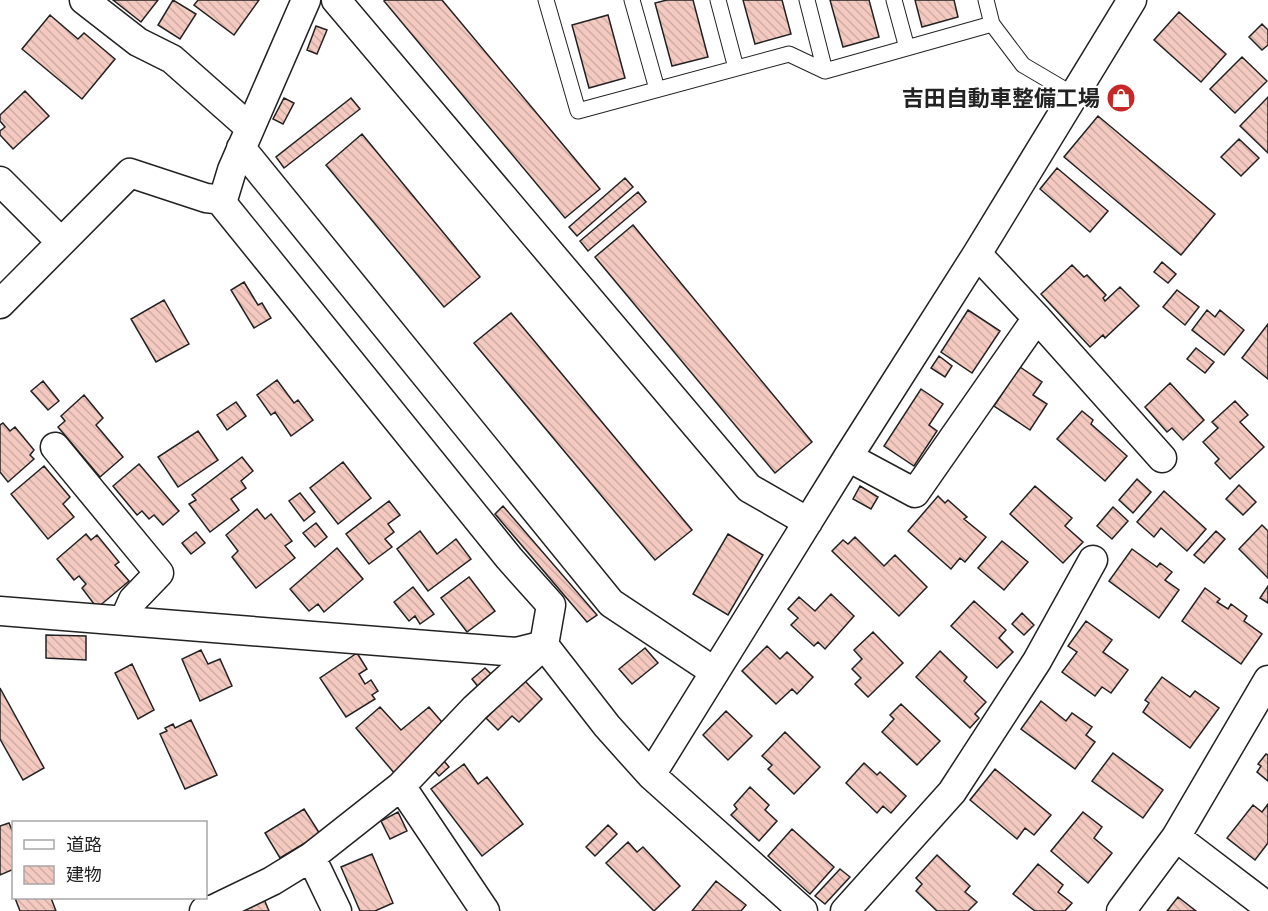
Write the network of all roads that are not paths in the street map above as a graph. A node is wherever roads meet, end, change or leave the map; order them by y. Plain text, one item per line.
1 (84, 0) edge
2 (306, 0) edge
3 (336, 0) edge
4 (546, 0) edge
5 (632, 0) edge
6 (717, 0) edge
7 (807, 0) edge
8 (894, 0) edge
9 (986, 0) edge
10 (1132, 0) edge
11 (993, 24) junction
12 (907, 48) junction
13 (736, 68) junction
14 (825, 71) junction
15 (657, 89) junction
16 (1074, 95) junction
17 (246, 138) junction
18 (0, 182) edge
19 (223, 200) junction
20 (61, 242) junction
21 (977, 254) junction
22 (0, 304) edge
23 (1037, 318) junction
24 (55, 447) dead end
25 (848, 457) junction
26 (1162, 458) dead end
27 (808, 522) junction
28 (1093, 560) dead end
29 (0, 611) edge
30 (124, 620) junction
31 (544, 645) junction
32 (715, 672) junction
33 (1268, 680) edge
34 (651, 775) junction
35 (401, 786) junction
36 (1176, 837) junction
37 (311, 856) junction
38 (1268, 907) edge
39 (211, 910) edge
40 (337, 911) edge
41 (485, 911) edge
42 (804, 911) edge
43 (845, 911) edge
44 (1121, 911) edge

1 - 17 street
2 - 17 street
3 - 27 street
4 - 15 lane
5 - 15 lane
6 - 13 lane
7 - 14 lane
8 - 12 lane
9 - 11 lane
10 - 16 street
11 - 12 lane
11 - 16 lane
12 - 14 lane
13 - 14 lane
13 - 15 lane
16 - 21 street
17 - 19 street
17 - 32 street
18 - 20 street
19 - 20 street
19 - 31 street
20 - 22 street
21 - 23 street
21 - 25 street
23 - 25 street
23 - 26 street
24 - 30 street
25 - 27 street
27 - 32 street
28 - 43 street
29 - 30 street
30 - 31 street
31 - 34 street
31 - 35 street
32 - 34 street
33 - 36 street
34 - 42 street
35 - 37 street
35 - 41 street
36 - 38 street
36 - 44 street
37 - 39 street
37 - 40 street

